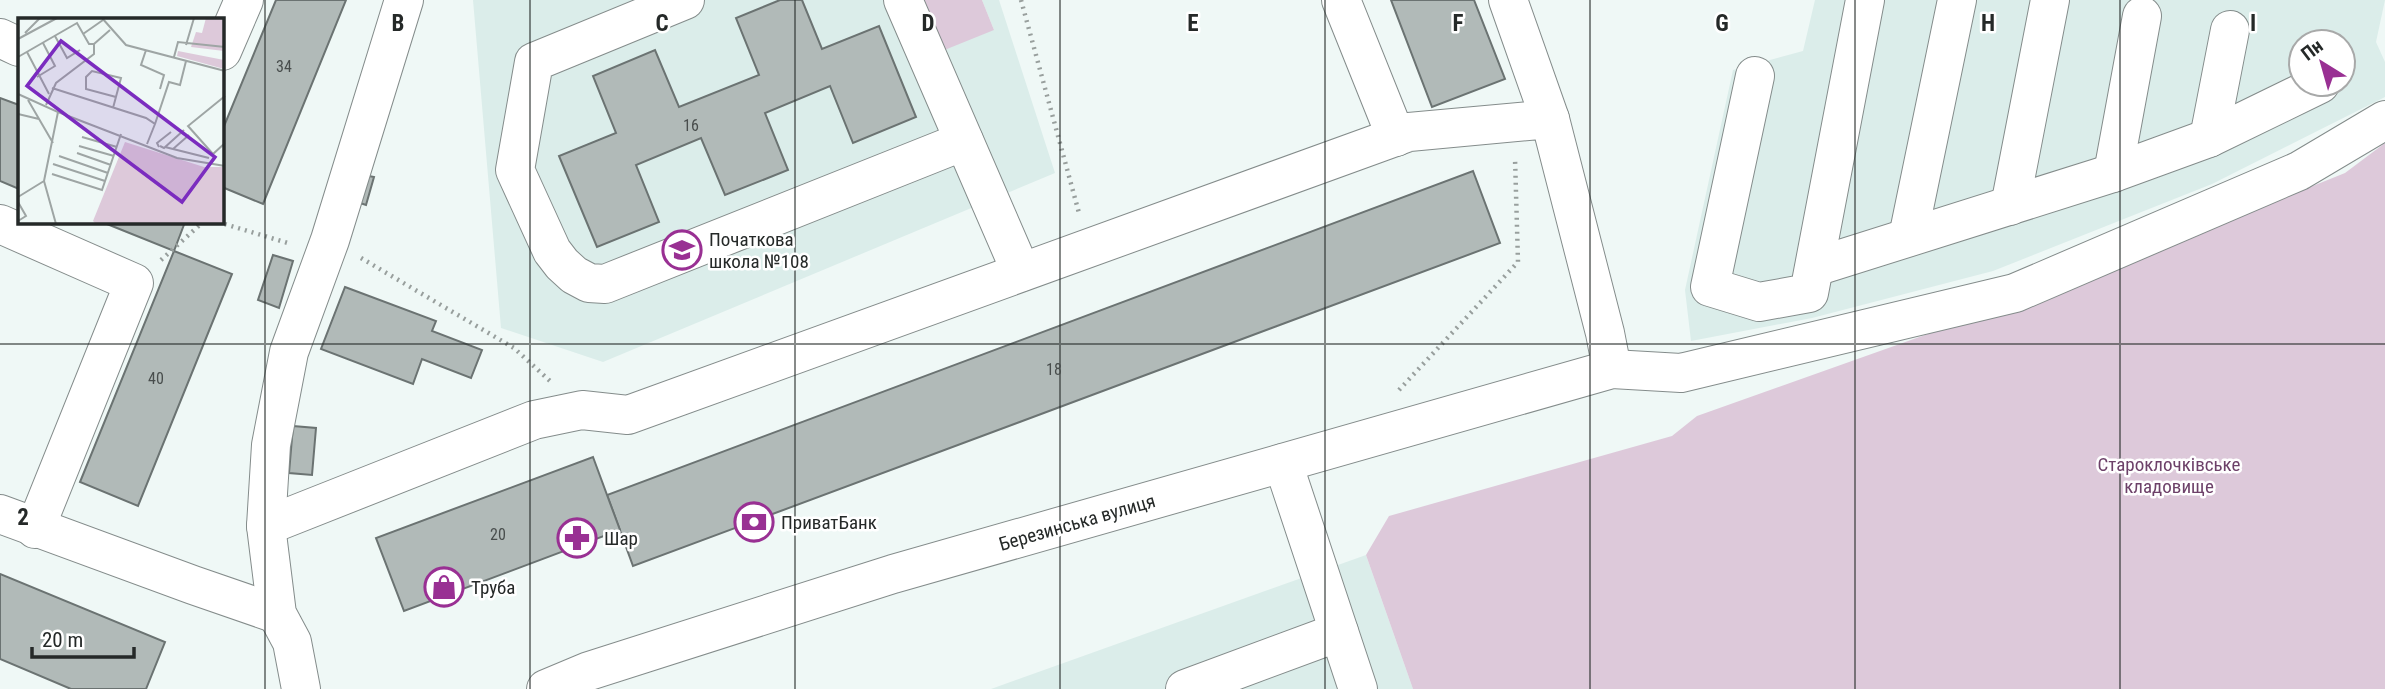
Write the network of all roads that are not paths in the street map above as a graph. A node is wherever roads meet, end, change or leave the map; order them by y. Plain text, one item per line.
1 (243, 0) edge
2 (404, 0) edge
3 (685, 0) edge
4 (903, 0) edge
5 (1341, 0) edge
6 (1508, 0) edge
7 (1865, 0) edge
8 (1957, 0) edge
9 (2050, 0) edge
10 (2142, 16) dead end
11 (2230, 30) dead end
12 (0, 38) edge
13 (224, 46) edge
14 (18, 47) edge
15 (1755, 76) dead end
16 (2291, 98) edge
17 (2385, 120) edge
18 (1532, 121) junction
19 (1396, 137) junction
20 (2209, 138) junction
21 (964, 141) junction
22 (2113, 173) junction
23 (2010, 206) junction
24 (0, 224) edge
25 (1908, 237) junction
26 (1815, 267) junction
27 (1021, 272) junction
28 (1759, 302) junction
29 (1751, 356) junction
30 (1612, 369) junction
31 (1283, 463) junction
32 (0, 514) edge
33 (267, 526) junction
34 (18, 533) edge
35 (277, 614) junction
36 (1339, 632) junction
37 (301, 689) edge
38 (546, 689) edge
39 (1185, 689) edge
40 (1358, 689) edge

1 - 13 street
2 - 33 street
3 - 21 street
4 - 21 street
5 - 19 street
6 - 18 street
7 - 26 street
8 - 25 street
9 - 23 street
10 - 22 street
11 - 20 street
12 - 14 street
15 - 28 street
16 - 20 street
17 - 29 street, Березинська вулиця
18 - 19 street
18 - 30 street
19 - 27 street
20 - 22 street
21 - 27 street
22 - 23 street
23 - 25 street
24 - 34 street
25 - 26 street
26 - 28 street
27 - 33 street
28 - 29 street
29 - 30 street, Березинська вулиця
30 - 31 street, Березинська вулиця
31 - 36 street
31 - 38 street, Березинська вулиця
32 - 34 street
33 - 35 street
34 - 35 street
35 - 37 street
36 - 39 street
36 - 40 street

